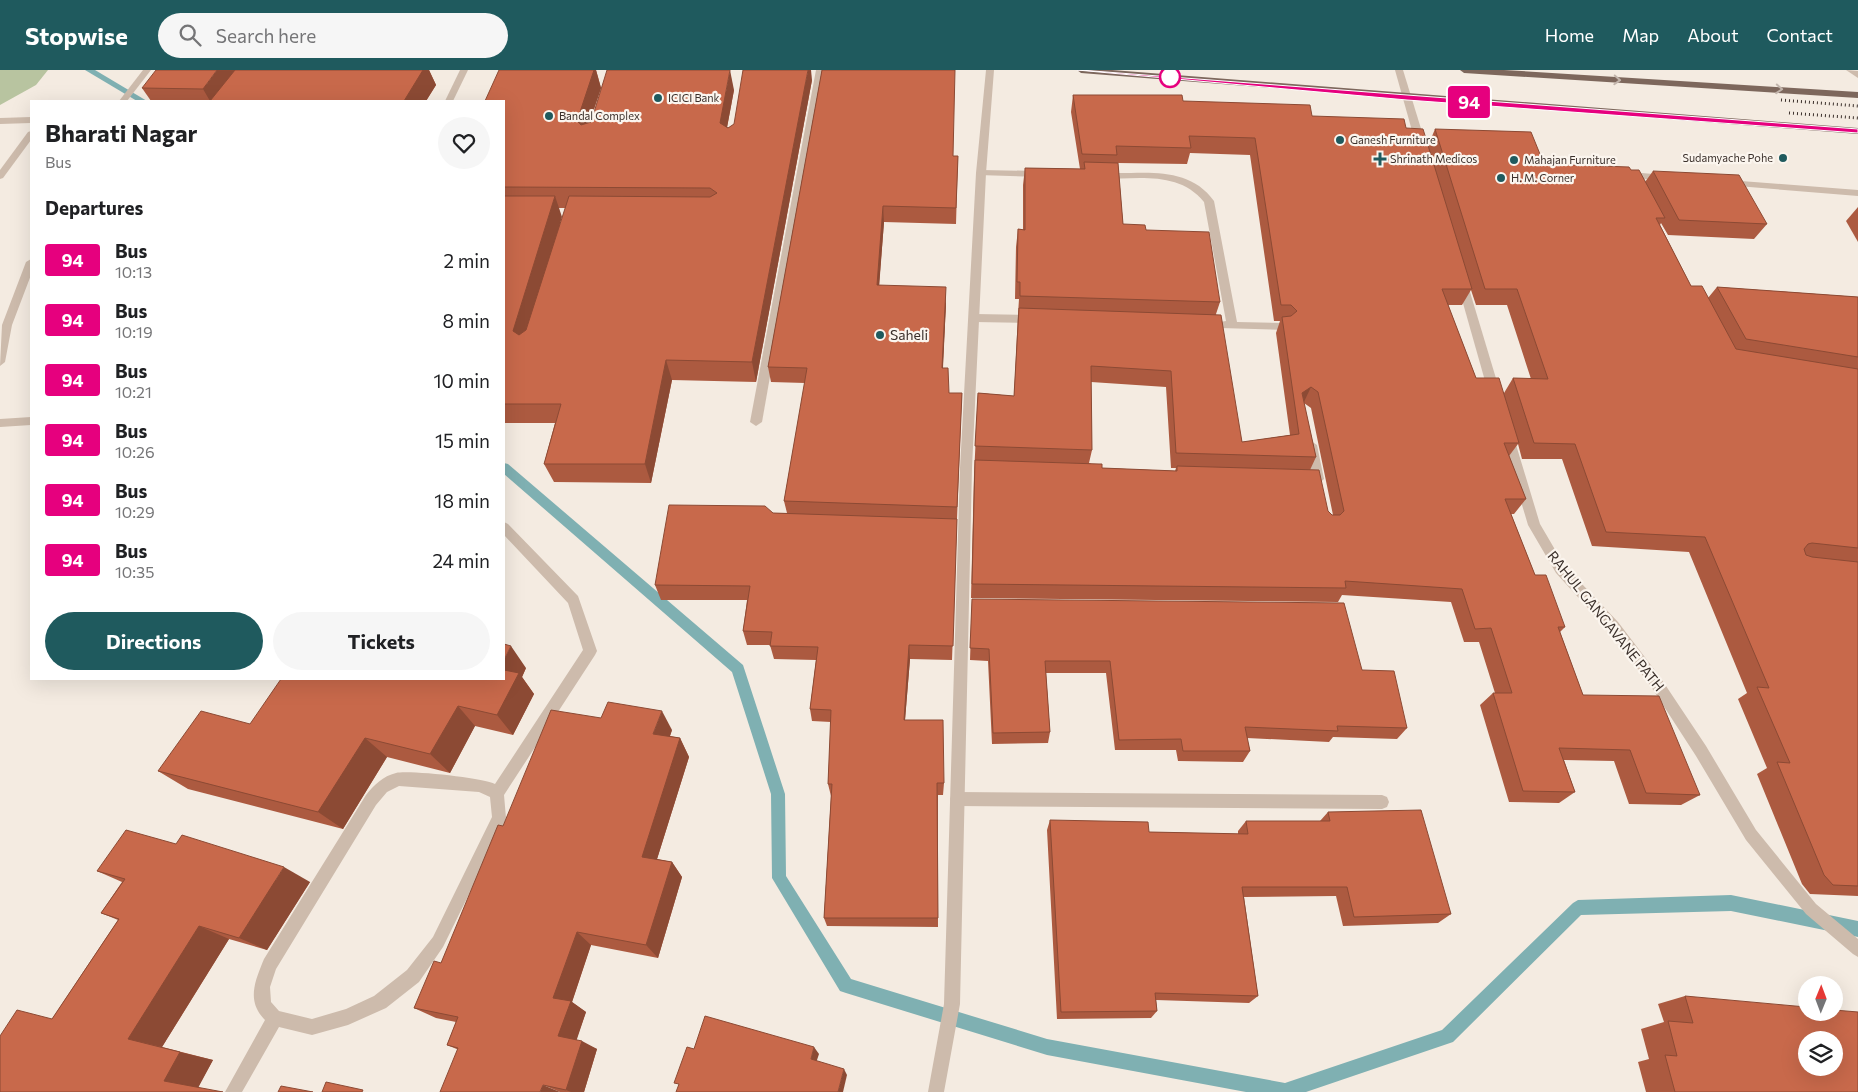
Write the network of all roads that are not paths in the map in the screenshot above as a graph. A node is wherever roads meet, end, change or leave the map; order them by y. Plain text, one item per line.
1 (147, 70) edge
2 (464, 70) edge
3 (820, 70) edge
4 (990, 70) edge
5 (1081, 70) edge
6 (1399, 70) edge
7 (1464, 70) edge
8 (1850, 70) edge
9 (1531, 72) edge
10 (1858, 76) edge
11 (1858, 95) edge
12 (1407, 98) junction
13 (124, 100) edge
14 (449, 100) edge
15 (30, 120) edge
16 (0, 121) edge
17 (1858, 131) edge
18 (30, 135) edge
19 (1424, 154) edge
20 (982, 172) junction
21 (1050, 175) edge
22 (0, 176) edge
23 (1088, 176) edge
24 (1679, 179) edge
25 (1718, 182) edge
26 (1633, 184) edge
27 (1858, 193) edge
28 (30, 265) edge
29 (1458, 269) edge
30 (975, 318) junction
31 (1050, 320) edge
32 (1213, 325) edge
33 (1232, 326) junction
34 (1284, 327) edge
35 (0, 362) edge
36 (1500, 411) edge
37 (30, 421) edge
38 (756, 422) dead end
39 (0, 423) edge
40 (1506, 430) edge
41 (1309, 435) edge
42 (1300, 479) edge
43 (505, 528) edge
44 (497, 794) junction
45 (957, 799) junction
46 (1382, 802) dead end
47 (1858, 949) edge
48 (275, 1018) junction
49 (941, 1091) edge
50 (233, 1092) edge

1 - 13 street
2 - 14 street
3 - 38 street
4 - 20 street
5 - 12 main road
6 - 12 street
7 - 9 main road
8 - 10 street
9 -> 11 main road
12 - 17 main road
12 - 19 street
15 - 16 street
18 - 22 street
20 - 21 street
20 - 30 street
23 - 33 street
24 - 26 street
25 - 27 street
28 - 35 street
29 - 36 street
30 - 31 street
30 - 45 street
32 - 33 street
33 - 34 street
37 - 39 street
40 - 47 street, RAHUL GANGAVANE PATH
41 - 42 street
43 - 44 street
44 - 48 street
44 - 48 street
45 - 46 street
45 - 49 street
48 - 50 street

